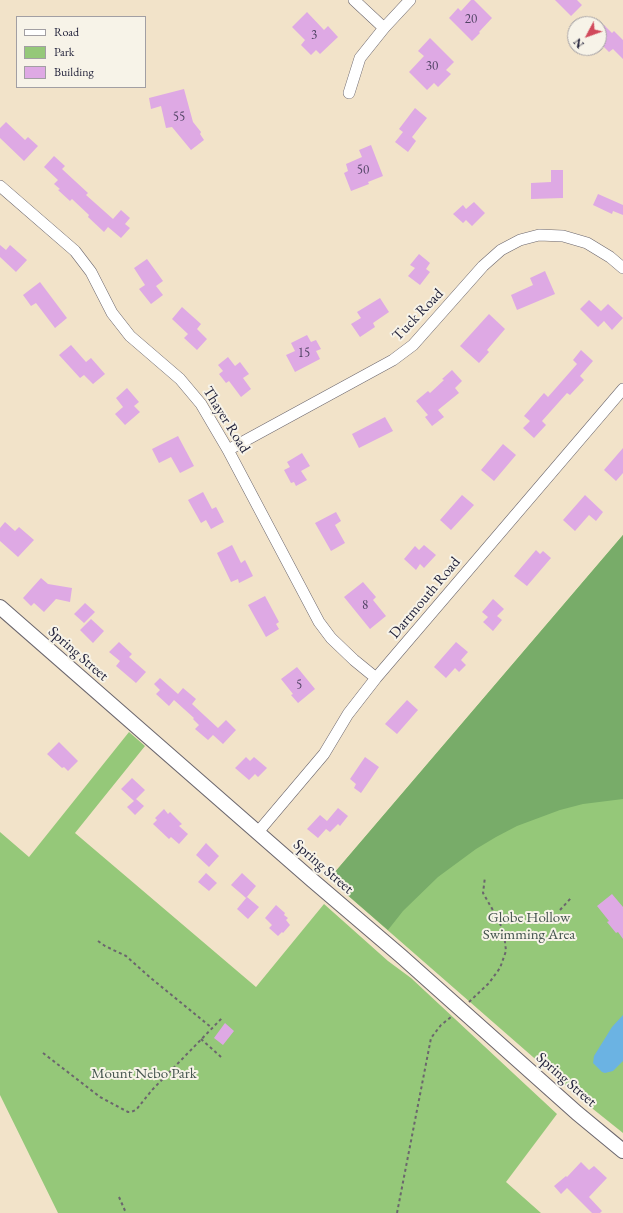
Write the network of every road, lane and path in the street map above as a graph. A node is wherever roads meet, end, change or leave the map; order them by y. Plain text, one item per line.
1 (354, 0) edge
2 (410, 0) edge
3 (384, 28) junction
4 (349, 93) dead end
5 (0, 186) edge
6 (623, 268) edge
7 (623, 389) edge
8 (228, 450) junction
9 (0, 607) edge
10 (376, 678) junction
11 (258, 832) junction
12 (485, 877) dead end
13 (570, 898) dead end
14 (560, 910) dead end
15 (98, 941) dead end
16 (461, 1010) junction
17 (223, 1017) dead end
18 (212, 1028) junction
19 (201, 1040) junction
20 (43, 1053) dead end
21 (222, 1057) dead end
22 (623, 1151) edge
23 (119, 1198) dead end
24 (126, 1213) edge
25 (397, 1213) edge

1 - 3 street
2 - 3 street
3 - 4 street
5 - 8 street, Thayer Road
6 - 8 street, Tuck Road
7 - 10 street, Dartmouth Road
8 - 10 street, Thayer Road
9 - 11 street, Spring Street
10 - 11 street, Dartmouth Road
11 - 16 street, Spring Street
12 - 16 path
13 - 14 path
15 - 18 path
16 - 22 street, Spring Street
16 - 25 path
17 - 18 path
18 - 19 path
19 - 20 path
19 - 21 path
23 - 24 path

